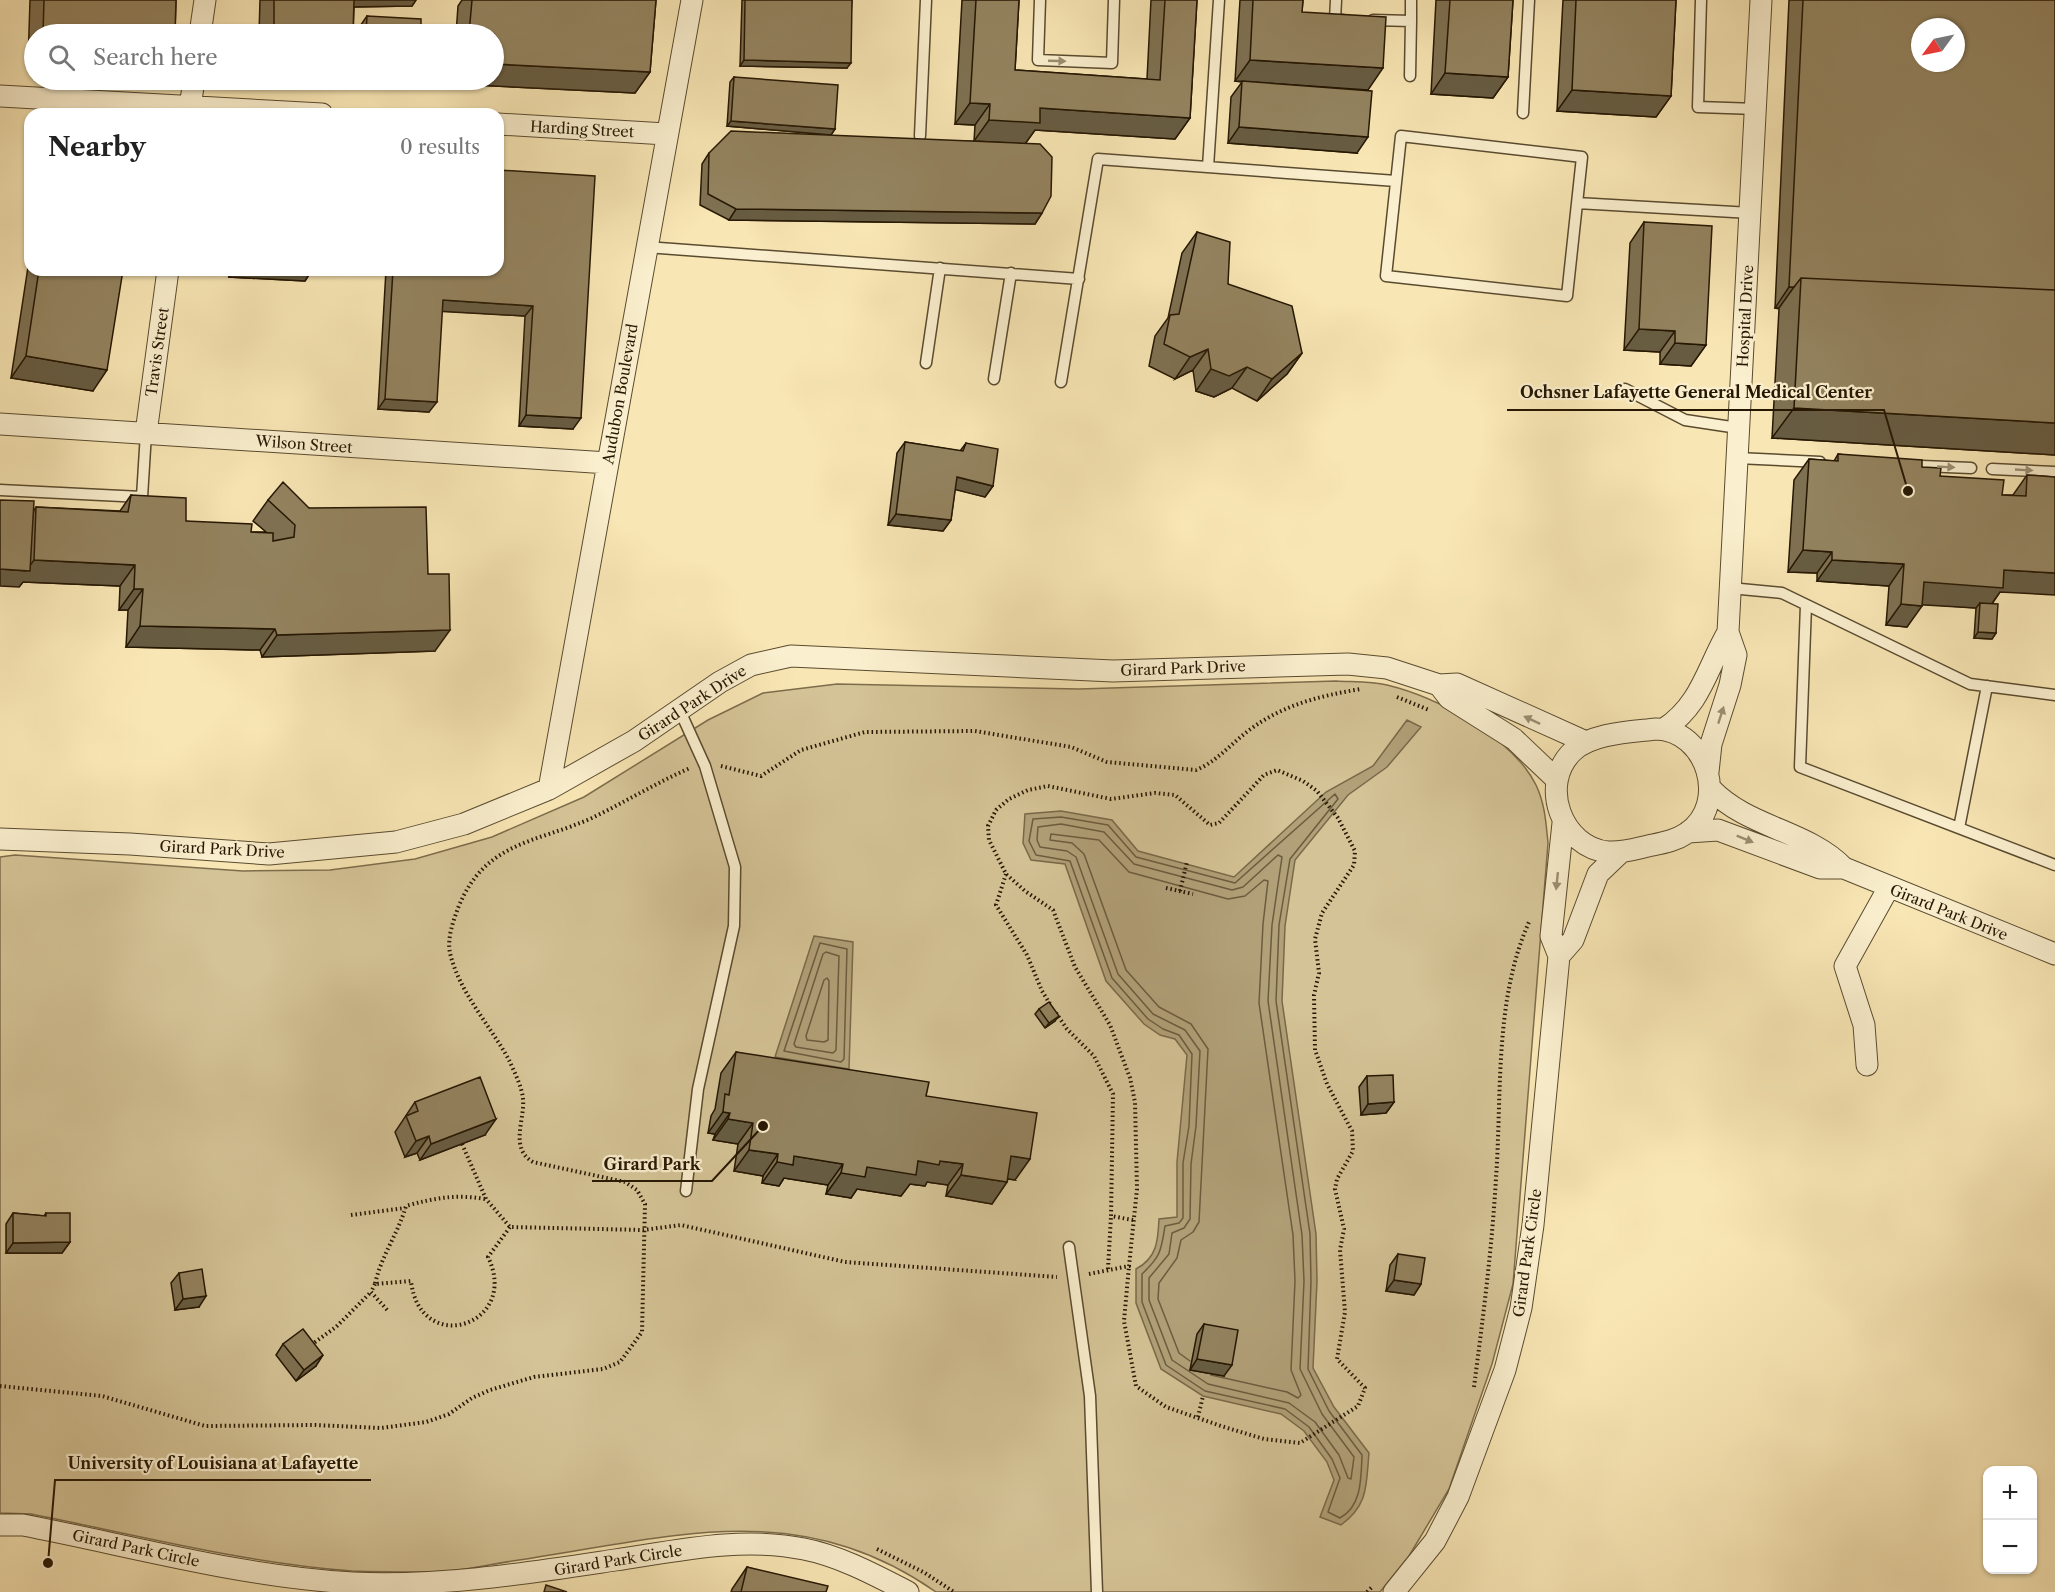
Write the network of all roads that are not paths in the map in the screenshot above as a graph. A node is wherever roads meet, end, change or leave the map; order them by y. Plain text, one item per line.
1 (205, 0) edge
2 (692, 0) edge
3 (926, 0) edge
4 (1040, 0) edge
5 (1114, 0) edge
6 (1219, 0) edge
7 (1336, 0) edge
8 (1411, 0) edge
9 (1529, 0) edge
10 (1701, 0) edge
11 (1761, 0) edge
12 (1411, 21) junction
13 (201, 24) edge
14 (1410, 76) dead end
15 (193, 90) edge
16 (0, 96) edge
17 (163, 108) edge
18 (190, 108) edge
19 (1757, 109) junction
20 (1523, 113) dead end
21 (504, 124) edge
22 (666, 134) junction
23 (920, 136) edge
24 (1208, 167) junction
25 (1396, 181) junction
26 (1577, 203) junction
27 (1751, 213) junction
28 (646, 247) junction
29 (940, 268) junction
30 (1011, 273) junction
31 (167, 276) edge
32 (1079, 279) junction
33 (926, 363) dead end
34 (994, 379) dead end
35 (1061, 382) dead end
36 (1625, 389) dead end
37 (0, 424) edge
38 (1738, 428) junction
39 (146, 434) junction
40 (1737, 458) junction
41 (1830, 462) edge
42 (608, 463) junction
43 (1922, 466) edge
44 (1971, 468) dead end
45 (1992, 469) dead end
46 (2055, 472) edge
47 (0, 490) edge
48 (1730, 588) junction
49 (1806, 604) junction
50 (1728, 632) junction
51 (1439, 685) junction
52 (1987, 686) junction
53 (2055, 695) edge
54 (680, 711) junction
55 (1664, 729) junction
56 (1586, 742) junction
57 (1557, 779) junction
58 (1709, 780) junction
59 (549, 789) junction
60 (1563, 823) junction
61 (1959, 828) junction
62 (1688, 832) junction
63 (0, 839) edge
64 (1620, 853) junction
65 (2055, 865) edge
66 (1844, 868) junction
67 (1889, 887) junction
68 (2055, 954) edge
69 (1558, 956) junction
70 (1867, 1065) dead end
71 (686, 1191) dead end
72 (1069, 1247) dead end
73 (0, 1525) edge
74 (450, 1587) edge
75 (1385, 1588) edge
76 (908, 1592) edge
77 (1097, 1592) edge

1 - 13 street
2 - 22 street, Audubon Boulevard
3 - 23 lane
4 -> 5 lane
6 - 24 lane
7 - 12 lane
8 - 12 lane
9 - 20 lane
10 - 19 lane
11 - 19 street, Hospital Drive
12 - 14 lane
15 - 18 street
16 - 17 street
19 - 27 street, Hospital Drive
21 - 22 street, Harding Street
22 - 28 street, Audubon Boulevard
24 - 25 lane
24 - 32 lane
25 - 26 lane
25 - 26 lane
26 - 27 lane
27 - 38 street, Hospital Drive
28 - 29 lane
28 - 42 street, Audubon Boulevard
29 - 30 lane
29 - 33 lane
30 - 32 lane
30 - 34 lane
31 - 39 street, Travis Street
32 - 35 lane
36 - 38 lane
37 - 39 street, Wilson Street
38 - 40 street, Hospital Drive
39 - 42 street, Wilson Street
39 - 47 lane
40 - 41 lane
40 - 48 street, Hospital Drive
42 - 59 street, Audubon Boulevard
43 -> 44 lane
45 -> 46 lane
48 - 49 lane
48 - 50 street, Hospital Drive
49 - 52 lane
49 - 61 lane
50 - 55 street, Hospital Drive
58 -> 50 street, Hospital Drive
51 - 54 street, Girard Park Drive
56 -> 51 street, Girard Park Drive
51 - 57 street, Girard Park Drive
52 - 53 lane
52 - 61 lane
54 - 59 street, Girard Park Drive
54 - 71 lane
55 - 56 street
55 - 58 street
56 - 57 street
57 - 60 street
58 - 62 street
58 - 66 street, Girard Park Drive
59 - 63 street, Girard Park Drive
60 - 64 street
60 -> 69 street, Girard Park Circle
61 - 65 lane
62 - 64 street
62 -> 66 street, Girard Park Drive
64 - 69 street
66 - 67 street, Girard Park Drive
67 - 68 street, Girard Park Drive
67 - 70 street
69 - 75 street, Girard Park Circle
72 - 77 lane
73 - 74 street, Girard Park Circle
74 - 76 street, Girard Park Circle

